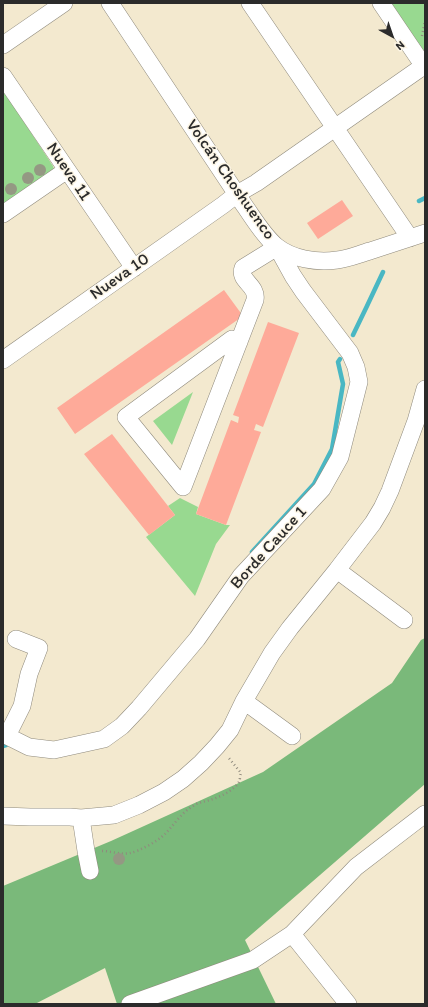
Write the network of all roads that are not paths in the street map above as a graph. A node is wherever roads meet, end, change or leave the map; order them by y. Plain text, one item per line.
1 (64, 3) edge
2 (110, 3) edge
3 (250, 3) edge
4 (381, 3) edge
5 (3, 45) edge
6 (425, 66) edge
7 (3, 76) edge
8 (335, 127) junction
9 (67, 170) junction
10 (237, 194) junction
11 (3, 214) edge
12 (418, 235) edge
13 (277, 247) junction
14 (134, 268) junction
15 (239, 342) junction
16 (3, 360) edge
17 (425, 389) edge
18 (421, 417) edge
19 (337, 570) junction
20 (404, 620) dead end
21 (16, 639) dead end
22 (244, 701) junction
23 (4, 734) edge
24 (292, 736) dead end
25 (425, 814) edge
26 (3, 816) edge
27 (81, 818) junction
28 (90, 871) dead end
29 (292, 934) junction
30 (130, 1004) edge
31 (348, 1004) edge

1 - 5 street
2 - 10 street, Volcán Choshuenco
3 - 8 street
4 - 6 street
6 - 8 street, Nueva 10
7 - 9 street, Nueva 11
8 - 10 street, Nueva 10
8 - 12 street
9 - 11 street
9 - 14 street, Nueva 11
10 - 13 street, Volcán Choshuenco
10 - 14 street, Nueva 10
12 - 13 street, Volcán Choshuenco
13 - 15 street
13 - 23 street, Borde Cauce 1
14 - 16 street, Nueva 10
15 - 15 street
17 - 18 street
18 - 19 street
19 - 20 street
19 - 22 street
21 - 23 street
22 - 24 street
22 - 27 street
25 - 29 street
26 - 27 street
27 - 28 street
29 - 30 street
29 - 31 street

